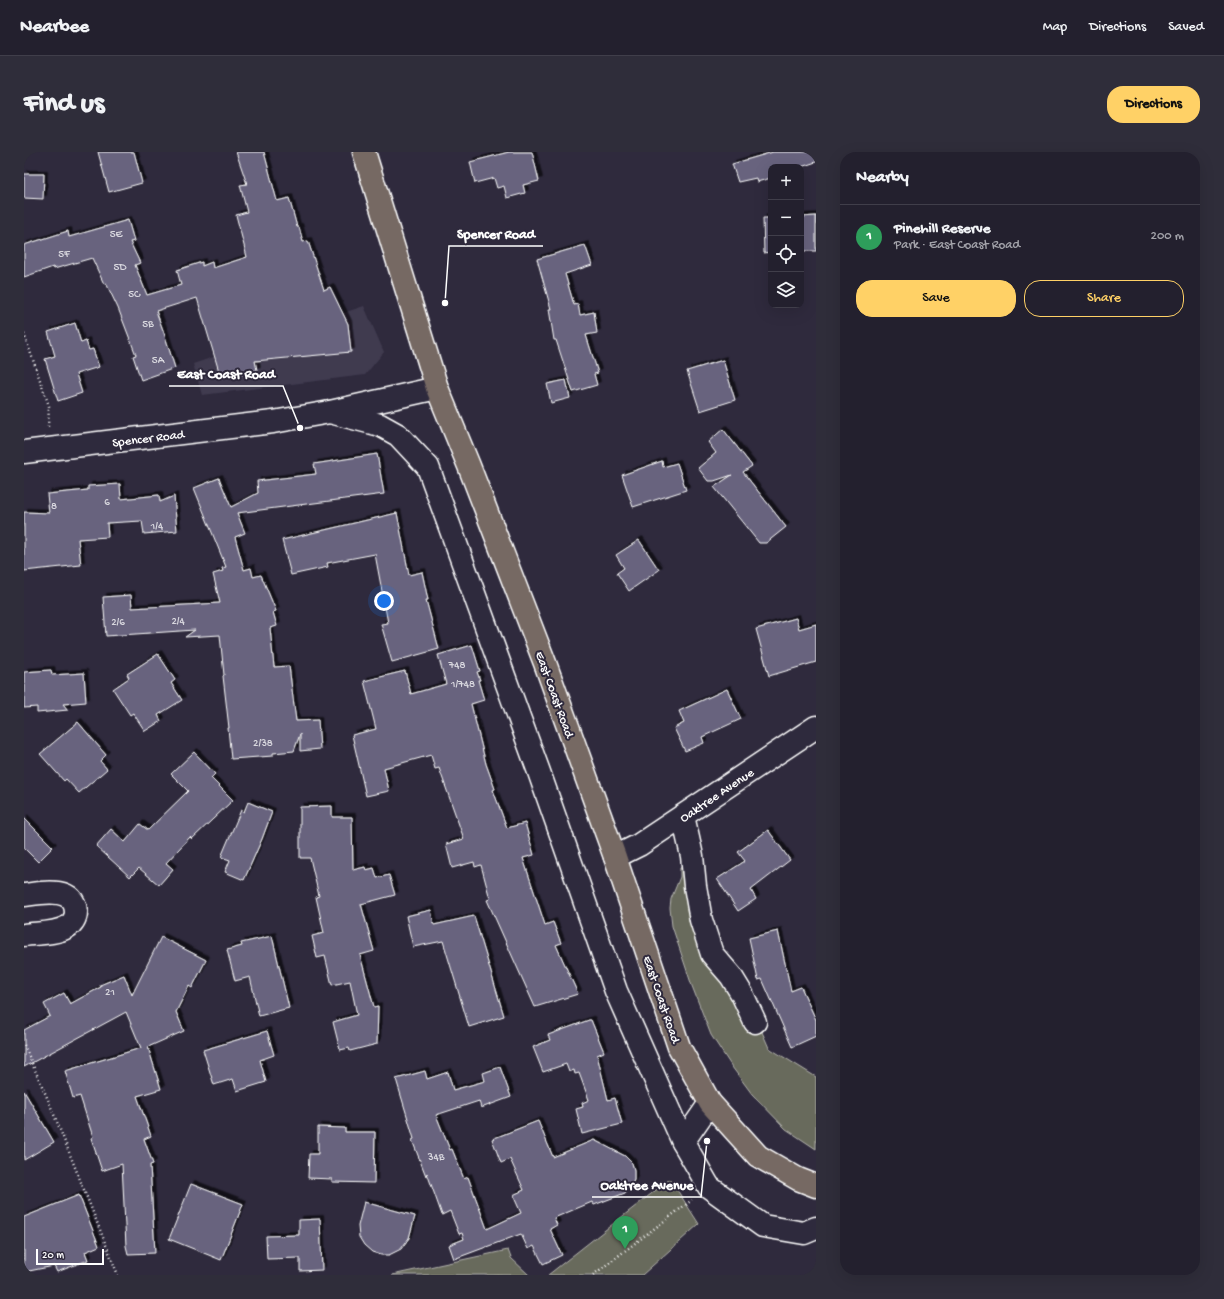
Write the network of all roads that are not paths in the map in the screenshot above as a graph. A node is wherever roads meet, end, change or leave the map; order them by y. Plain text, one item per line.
1 (364, 152) edge
2 (437, 388) junction
3 (330, 412) junction
4 (24, 452) edge
5 (816, 727) edge
6 (683, 816) junction
7 (614, 857) junction
8 (24, 895) edge
9 (24, 935) edge
10 (755, 1022) dead end
11 (710, 1103) junction
12 (683, 1142) junction
13 (816, 1186) edge
14 (816, 1228) edge

1 - 2 main road, East Coast Road
2 - 3 street, Spencer Road
2 - 7 main road, East Coast Road
3 - 4 street, Spencer Road
3 - 12 street
5 - 6 street, Oaktree Avenue
6 - 7 street, Oaktree Avenue
6 - 10 street
7 - 11 main road, East Coast Road
8 - 9 street
11 - 12 street
11 - 13 main road, East Coast Road
12 - 14 street

